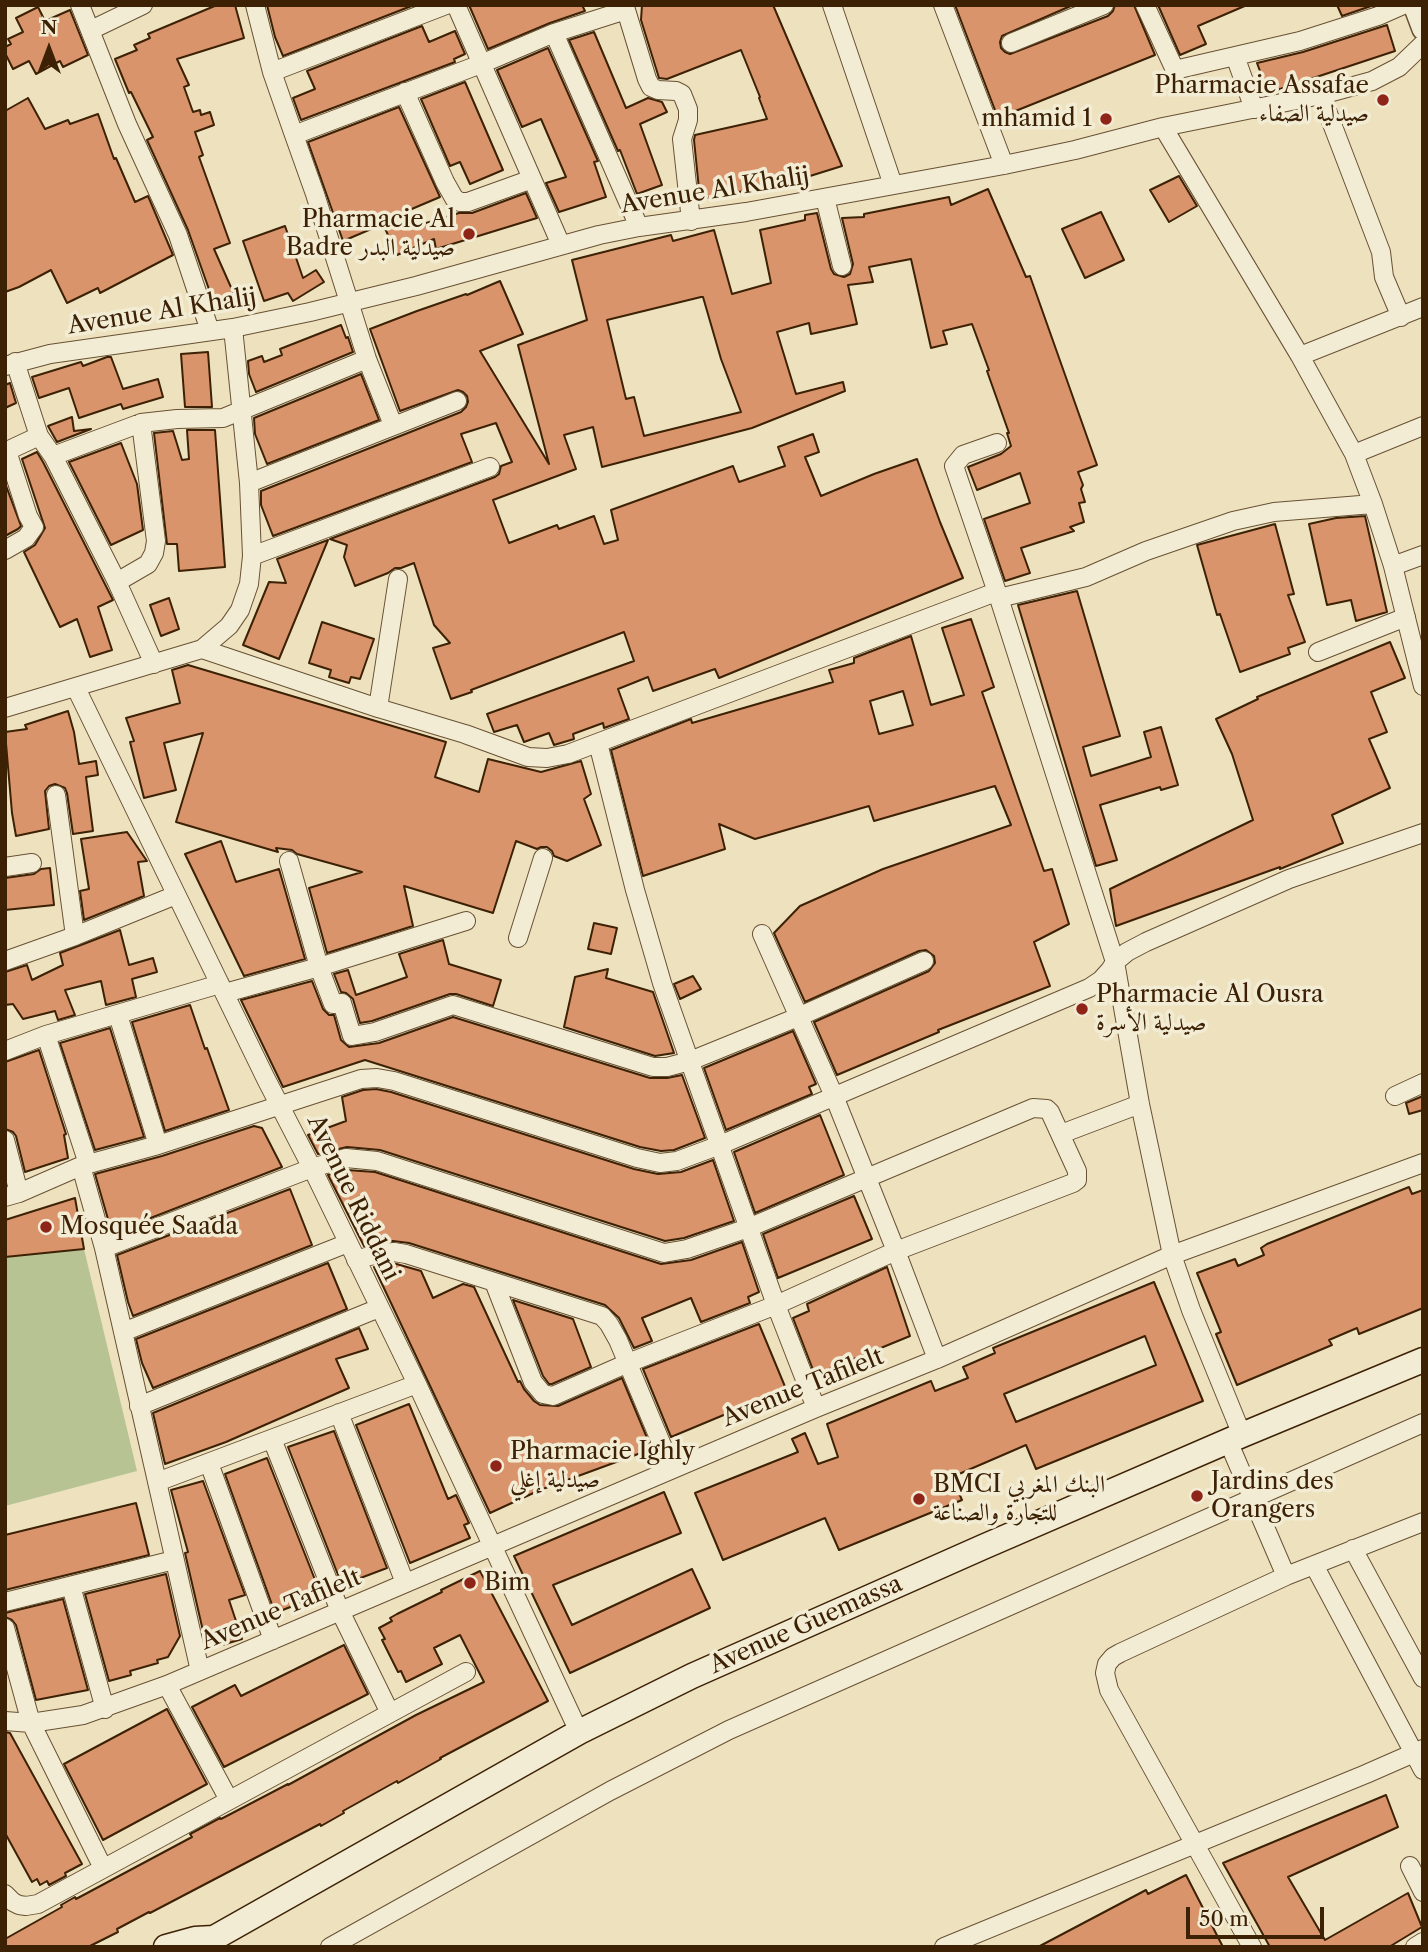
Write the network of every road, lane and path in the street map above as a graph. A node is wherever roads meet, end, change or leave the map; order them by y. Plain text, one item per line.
1 (80, 5) edge
2 (143, 5) edge
3 (255, 5) edge
4 (446, 5) edge
5 (456, 5) edge
6 (832, 5) edge
7 (943, 5) edge
8 (1104, 5) edge
9 (1145, 5) edge
10 (1403, 5) edge
11 (1414, 5) edge
12 (625, 8) edge
13 (1423, 29) edge
14 (91, 30) junction
15 (554, 33) junction
16 (1011, 43) dead end
17 (1423, 44) edge
18 (1235, 56) junction
19 (481, 64) junction
20 (272, 72) junction
21 (405, 92) junction
22 (1321, 95) junction
23 (1254, 109) junction
24 (1163, 127) junction
25 (294, 135) junction
26 (1004, 165) junction
27 (532, 179) junction
28 (893, 185) junction
29 (825, 198) junction
30 (691, 221) junction
31 (639, 227) junction
32 (561, 245) junction
33 (842, 267) dead end
34 (348, 301) junction
35 (1423, 307) edge
36 (1401, 317) junction
37 (233, 328) junction
38 (210, 331) junction
39 (1300, 356) junction
40 (367, 359) junction
41 (10, 364) edge
42 (457, 401) dead end
43 (243, 410) junction
44 (141, 423) junction
45 (393, 425) junction
46 (1423, 426) edge
47 (39, 436) junction
48 (997, 443) dead end
49 (6, 452) edge
50 (1354, 454) junction
51 (53, 456) junction
52 (490, 467) dead end
53 (250, 483) junction
54 (1373, 504) junction
55 (5, 550) edge
56 (1423, 555) edge
57 (252, 556) junction
58 (1393, 566) junction
59 (398, 579) dead end
60 (117, 582) junction
61 (997, 595) junction
62 (1406, 617) junction
63 (202, 649) junction
64 (1318, 652) dead end
65 (154, 664) junction
66 (1423, 687) edge
67 (76, 688) junction
68 (5, 708) edge
69 (378, 708) junction
70 (598, 743) junction
71 (57, 794) dead end
72 (1423, 833) edge
73 (543, 858) dead end
74 (289, 860) dead end
75 (32, 863) dead end
76 (5, 867) edge
77 (176, 895) junction
78 (466, 921) dead end
79 (762, 934) dead end
80 (75, 936) junction
81 (518, 938) dead end
82 (5, 961) edge
83 (924, 961) dead end
84 (1115, 962) junction
85 (319, 967) junction
86 (223, 988) junction
87 (118, 1014) junction
88 (798, 1017) junction
89 (46, 1035) junction
90 (5, 1051) edge
91 (690, 1060) junction
92 (1423, 1083) edge
93 (1395, 1096) dead end
94 (834, 1097) junction
95 (280, 1104) junction
96 (1140, 1104) junction
97 (1061, 1134) junction
98 (5, 1140) edge
99 (158, 1145) junction
100 (720, 1145) junction
101 (1423, 1163) edge
102 (85, 1165) junction
103 (312, 1168) junction
104 (866, 1178) junction
105 (12, 1195) edge
106 (748, 1227) junction
107 (348, 1243) junction
108 (104, 1248) junction
109 (896, 1251) junction
110 (1172, 1255) junction
111 (356, 1260) junction
112 (494, 1282) junction
113 (776, 1305) junction
114 (379, 1308) junction
115 (123, 1332) junction
116 (937, 1359) junction
117 (1423, 1360) edge
118 (628, 1363) junction
119 (416, 1384) junction
120 (139, 1406) junction
121 (816, 1408) junction
122 (339, 1413) junction
123 (1423, 1423) edge
124 (1235, 1438) junction
125 (272, 1439) junction
126 (209, 1462) junction
127 (672, 1469) junction
128 (156, 1482) junction
129 (1253, 1497) junction
130 (1423, 1521) edge
131 (492, 1546) junction
132 (1353, 1549) junction
133 (174, 1560) junction
134 (1314, 1565) junction
135 (1286, 1576) junction
136 (405, 1583) junction
137 (71, 1586) junction
138 (5, 1602) edge
139 (340, 1611) junction
140 (5, 1628) edge
141 (273, 1640) junction
142 (200, 1671) junction
143 (466, 1672) dead end
144 (1423, 1678) edge
145 (167, 1685) junction
146 (105, 1709) junction
147 (390, 1713) junction
148 (5, 1721) edge
149 (32, 1723) junction
150 (579, 1732) junction
151 (1418, 1751) edge
152 (1423, 1770) edge
153 (229, 1800) junction
154 (1194, 1843) junction
155 (1410, 1866) dead end
156 (103, 1868) junction
157 (1423, 1892) edge
158 (5, 1894) edge
159 (211, 1942) edge
160 (1423, 1942) edge
161 (166, 1947) edge
162 (330, 1947) edge
163 (944, 1947) edge
164 (1252, 1947) edge
165 (1415, 1947) edge

1 - 14 street
2 - 14 street
3 - 20 street
4 - 20 street
5 - 19 street
6 - 28 street
7 - 26 street
8 - 16 street
9 - 18 street
10 - 18 street
11 - 13 street
12 - 15 street
12 - 30 street
14 - 38 street
15 - 19 street
15 - 31 street
17 - 22 street, Avenue Al Khalij
18 - 23 street
19 - 21 street
19 - 27 street
20 - 25 street
21 - 25 street
21 - 27 street
22 - 23 street, Avenue Al Khalij
22 - 36 street
23 - 24 street, Avenue Al Khalij
24 - 26 street, Avenue Al Khalij
24 - 39 street
25 - 34 street
26 - 28 street, Avenue Al Khalij
27 - 32 street
28 - 29 street, Avenue Al Khalij
29 - 30 street, Avenue Al Khalij
29 - 33 street
30 - 31 street, Avenue Al Khalij
31 - 32 street, Avenue Al Khalij
32 - 34 street, Avenue Al Khalij
34 - 37 street, Avenue Al Khalij
34 - 40 street
35 - 36 street
36 - 39 street
37 - 38 street, Avenue Al Khalij
37 - 43 street
38 - 41 street, Avenue Al Khalij
39 - 50 street
40 - 43 street
40 - 45 street
41 - 47 street
42 - 45 street
43 - 44 street
43 - 53 street
44 - 51 street
44 - 60 street
45 - 53 street
46 - 50 street
47 - 49 street
47 - 51 street
48 - 61 street
49 - 55 street
50 - 54 street
51 - 60 street
52 - 57 street
53 - 57 street
54 - 58 street
54 - 61 street
56 - 58 street
57 - 63 street
58 - 62 street
59 - 69 street
60 - 65 street
61 - 70 street
61 - 84 street
62 - 64 street
62 - 66 street
63 - 65 street
63 - 69 street
65 - 67 street
67 - 68 street
67 - 77 street, Avenue Riddani
69 - 70 street
70 - 91 street
71 - 80 street
72 - 84 street
73 - 81 street
74 - 85 street
75 - 76 street
77 - 80 street
77 - 86 street, Avenue Riddani
78 - 85 street
79 - 88 street
80 - 82 street
83 - 88 street
84 - 94 street
84 - 96 street
85 - 86 street
85 - 91 street
86 - 87 street
86 - 95 street, Avenue Riddani
87 - 89 street
87 - 99 street
88 - 91 street
88 - 94 street
89 - 90 street
89 - 102 street
91 - 100 street
92 - 93 street
94 - 100 street
94 - 104 street
95 - 99 street
95 - 100 street
95 - 103 street, Avenue Riddani
96 - 97 street
96 - 110 street
97 - 104 street
97 - 109 street
98 - 105 street
99 - 102 street
100 - 106 street
101 - 110 street, Avenue Tafilelt
102 - 105 street
102 - 108 street
103 - 106 street
103 - 107 street, Avenue Riddani
103 - 108 street
104 - 106 street
104 - 109 street
106 - 113 street
107 - 111 street, Avenue Riddani
107 - 115 street
108 - 115 street
109 - 113 street
109 - 116 street
110 - 116 street, Avenue Tafilelt
110 - 124 street
111 - 112 street
111 - 114 street, Avenue Riddani
112 - 118 street
112 - 118 street
113 - 118 street
113 - 121 street
114 - 119 street, Avenue Riddani
114 - 120 street
115 - 120 street
116 - 121 street, Avenue Tafilelt
117 - 124 main road, Avenue Guemassa
118 - 127 street
119 - 122 street
119 - 131 street, Avenue Riddani
120 - 128 street
121 - 127 street, Avenue Tafilelt
122 - 125 street
122 - 136 street
123 - 129 street
124 - 129 street
124 - 150 main road, Avenue Guemassa
125 - 126 street
125 - 139 street
126 - 128 street
126 - 141 street
127 - 131 street, Avenue Tafilelt
128 - 133 street
129 - 135 street
129 - 162 street
130 - 132 street
131 - 136 street, Avenue Tafilelt
131 - 150 street, Avenue Riddani
132 - 134 street
132 - 144 street
133 - 137 street
133 - 142 street
134 - 135 street
134 - 151 street
135 - 154 street
136 - 139 street, Avenue Tafilelt
137 - 138 street
137 - 146 street
139 - 141 street, Avenue Tafilelt
139 - 147 street
140 - 149 street
141 - 142 street, Avenue Tafilelt
142 - 145 street, Avenue Tafilelt
143 - 147 street
145 - 146 street, Avenue Tafilelt
145 - 153 street
146 - 149 street, Avenue Tafilelt
147 - 153 street
148 - 149 street, Avenue Tafilelt
149 - 156 street
150 - 159 main road, Avenue Guemassa
151 - 152 street
151 - 154 street
153 - 156 street
154 - 163 street
154 - 164 street
155 - 157 street
156 - 158 street
159 - 161 main road, Avenue Guemassa
160 - 165 street

